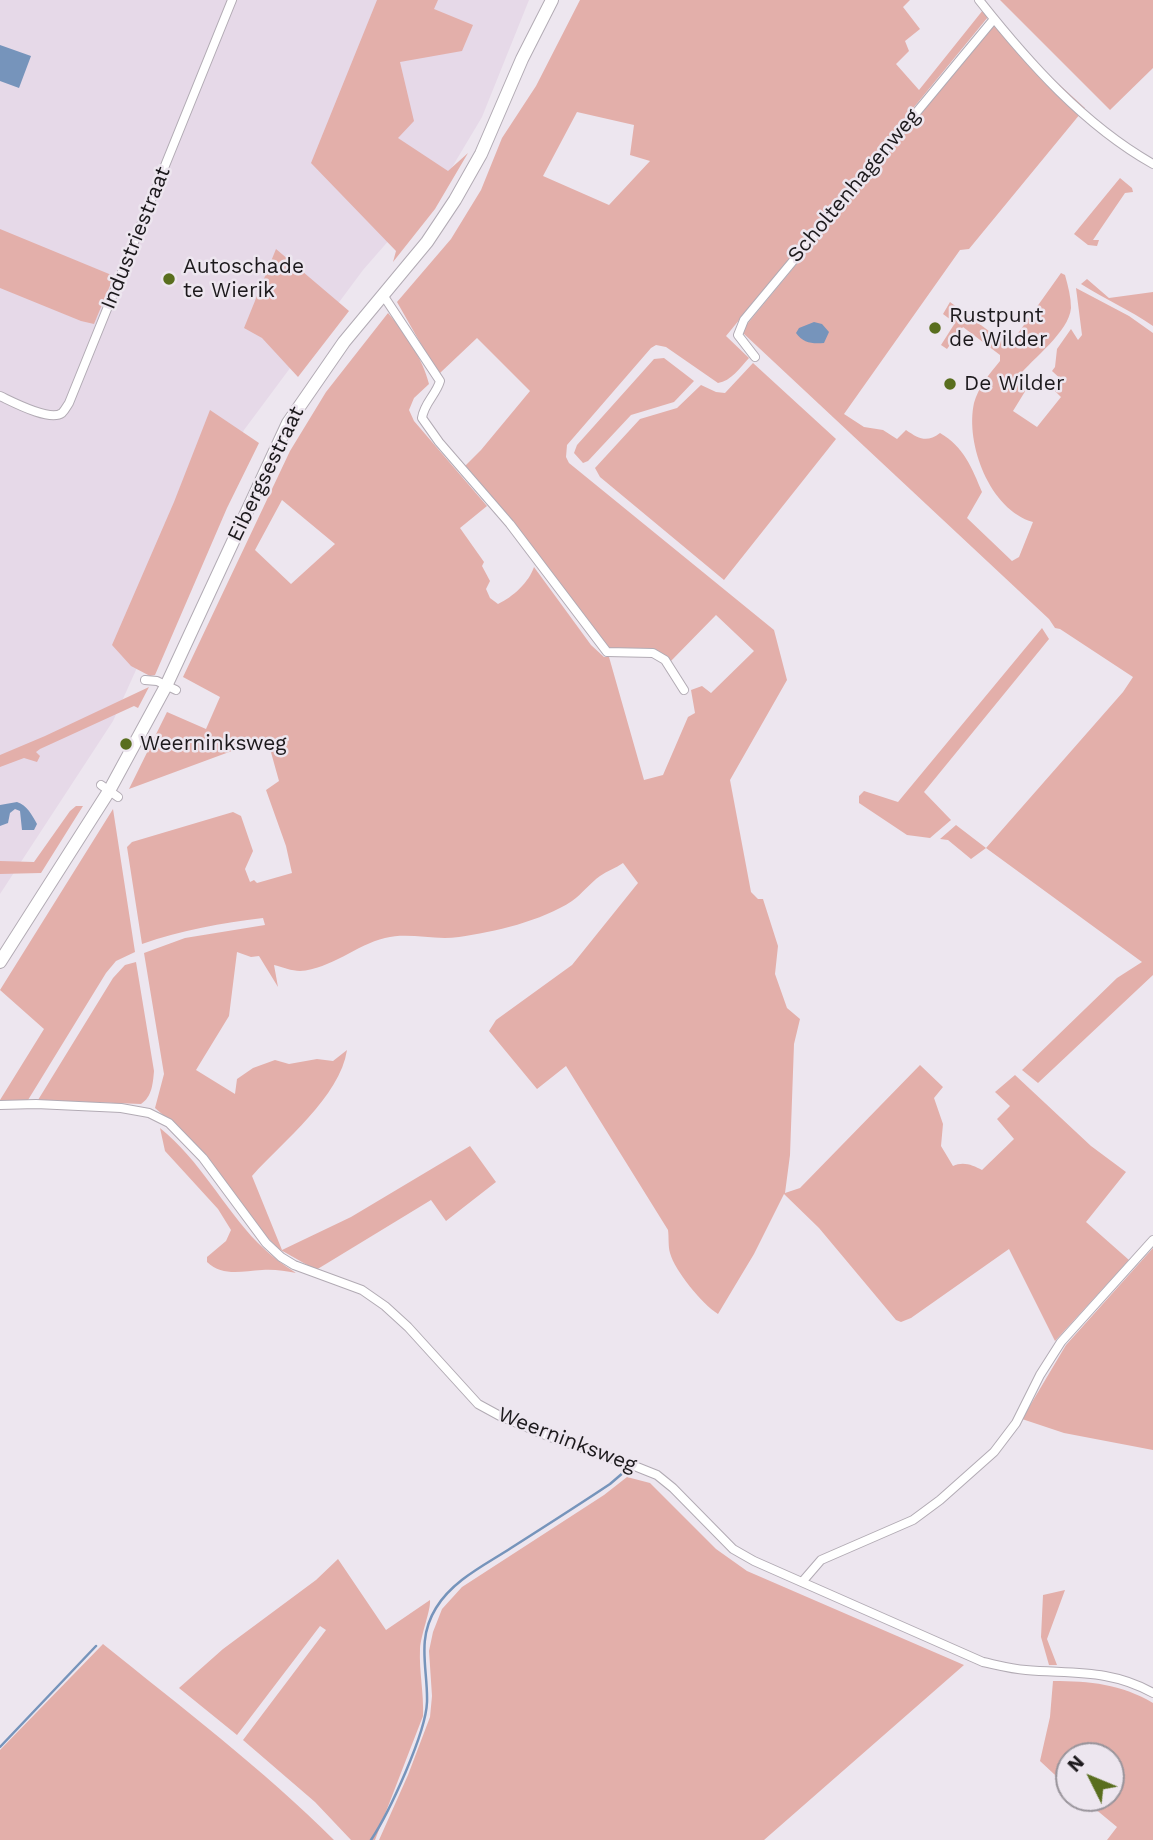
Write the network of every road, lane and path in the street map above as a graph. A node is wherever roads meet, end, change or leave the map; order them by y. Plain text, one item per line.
1 (232, 0) edge
2 (552, 0) edge
3 (979, 0) edge
4 (994, 19) junction
5 (1153, 164) edge
6 (383, 296) junction
7 (755, 356) dead end
8 (0, 396) edge
9 (145, 680) dead end
10 (171, 688) junction
11 (684, 690) dead end
12 (0, 962) edge
13 (0, 1105) edge
14 (1153, 1240) edge
15 (803, 1582) junction
16 (1153, 1693) edge

1 - 8 street, Industriestraat
2 - 6 main road, Eibergsestraat
3 - 4 street
4 - 5 street
4 - 7 street, Scholtenhagenweg
6 - 10 main road, Eibergsestraat
6 - 11 street
9 - 10 street
10 - 12 main road, Eibergsestraat
13 - 15 street, Weerninksweg
14 - 15 street
15 - 16 street, Weerninksweg

